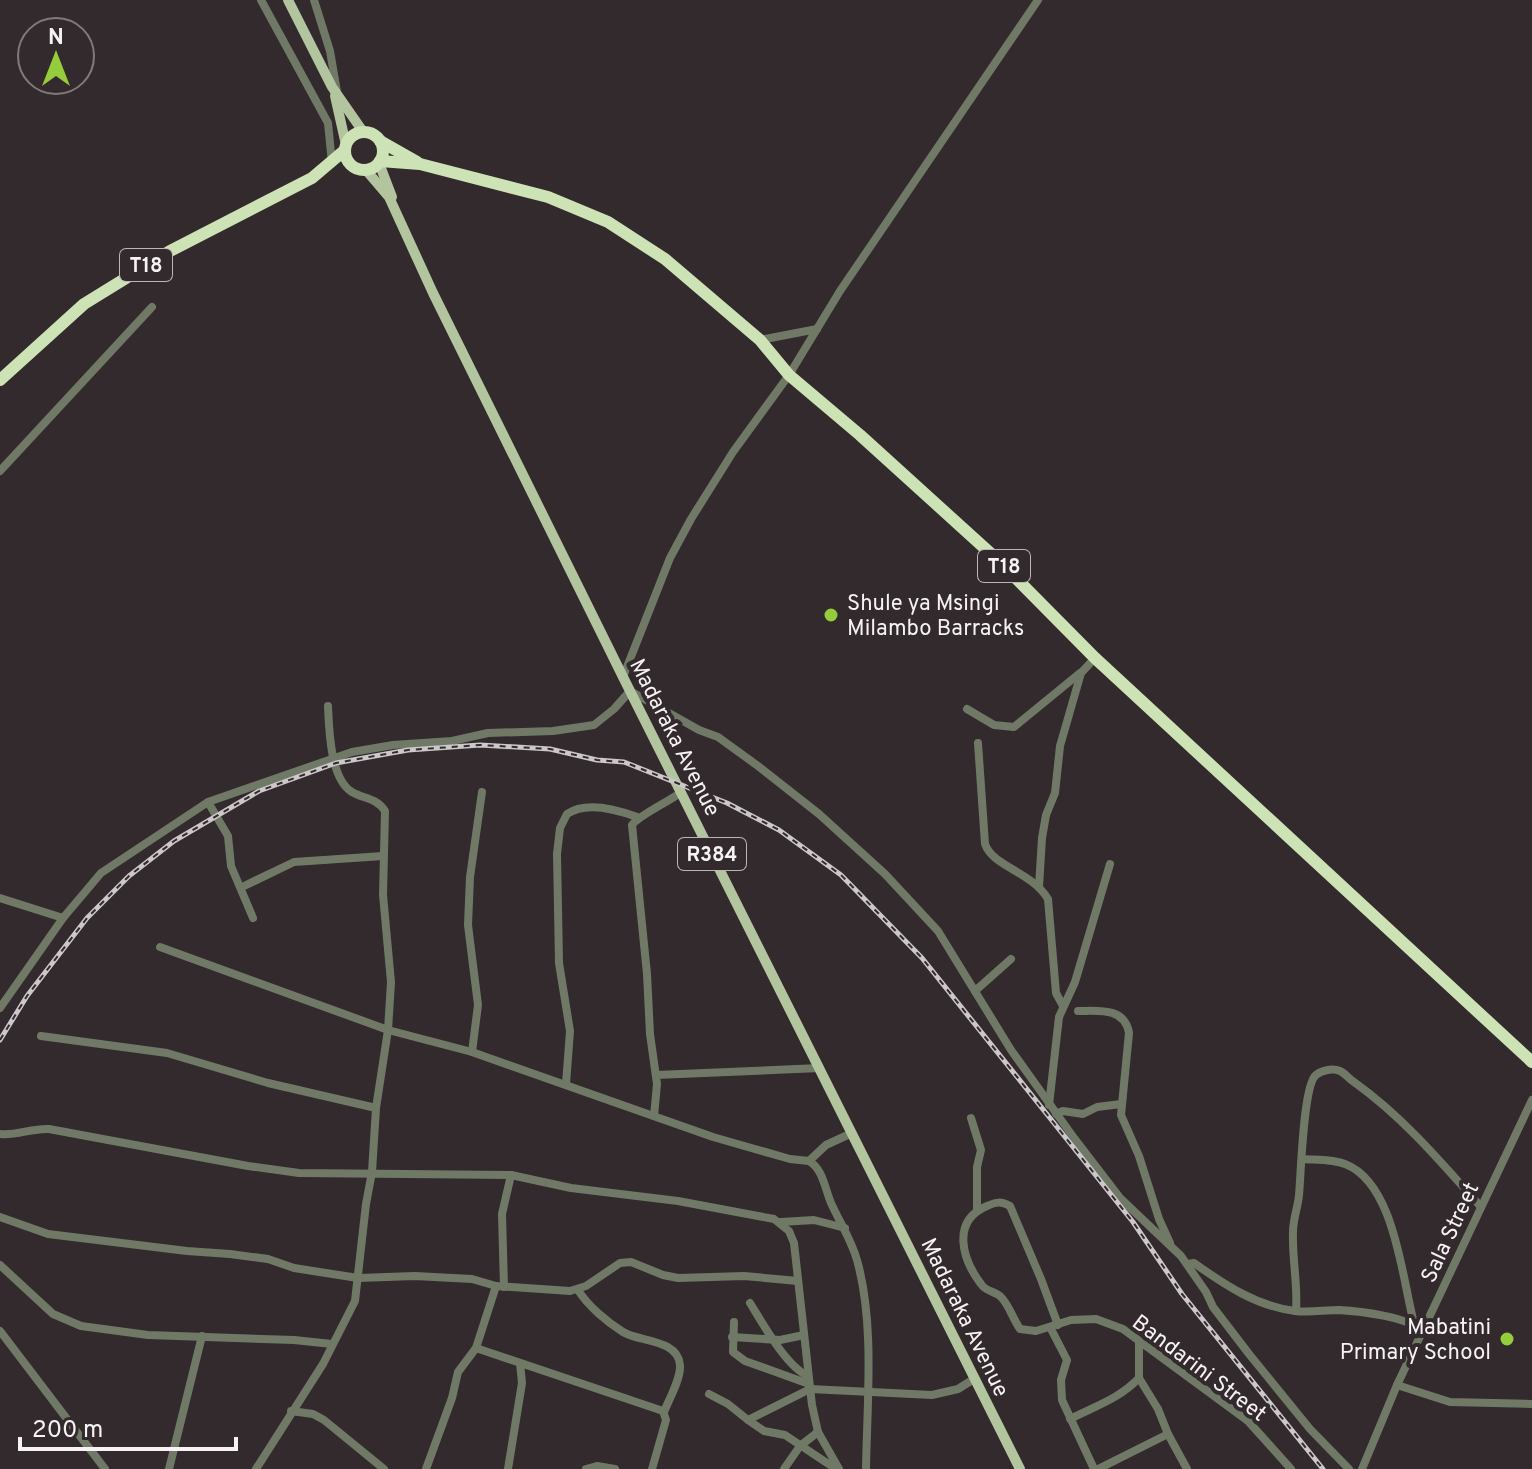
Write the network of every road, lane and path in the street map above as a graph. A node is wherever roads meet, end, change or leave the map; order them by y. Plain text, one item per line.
1 (261, 0) edge
2 (288, 0) edge
3 (314, 0) edge
4 (1038, 0) edge
5 (334, 90) junction
6 (364, 133) junction
7 (380, 141) junction
8 (346, 147) junction
9 (380, 162) junction
10 (332, 163) junction
11 (420, 164) junction
12 (364, 170) junction
13 (312, 178) junction
14 (406, 237) junction
15 (152, 307) dead end
16 (818, 329) junction
17 (760, 340) junction
18 (789, 375) junction
19 (0, 380) edge
20 (0, 471) edge
21 (1095, 658) junction
22 (1081, 673) junction
23 (623, 677) junction
24 (630, 691) junction
25 (328, 706) dead end
26 (967, 709) dead end
27 (978, 743) dead end
28 (335, 758) junction
29 (482, 792) dead end
30 (680, 793) junction
31 (208, 802) junction
32 (637, 817) junction
33 (383, 856) junction
34 (1110, 864) dead end
35 (242, 887) junction
36 (1039, 887) junction
37 (0, 898) edge
38 (63, 918) junction
39 (253, 918) dead end
40 (160, 947) dead end
41 (1011, 959) dead end
42 (975, 991) junction
43 (1063, 1006) junction
44 (0, 1008) edge
45 (1078, 1011) dead end
46 (388, 1030) junction
47 (41, 1036) dead end
48 (472, 1052) junction
49 (1532, 1062) edge
50 (820, 1068) junction
51 (656, 1075) junction
52 (566, 1084) junction
53 (1532, 1100) edge
54 (1121, 1104) junction
55 (376, 1108) junction
56 (1052, 1110) junction
57 (654, 1116) junction
58 (971, 1118) dead end
59 (852, 1133) junction
60 (0, 1134) edge
61 (1303, 1159) junction
62 (809, 1161) junction
63 (372, 1172) junction
64 (511, 1175) junction
65 (1481, 1207) junction
66 (977, 1211) junction
67 (0, 1217) edge
68 (781, 1222) junction
69 (845, 1228) junction
70 (1170, 1244) junction
71 (1188, 1264) junction
72 (2, 1269) edge
73 (358, 1278) junction
74 (798, 1281) junction
75 (500, 1286) junction
76 (578, 1290) junction
77 (750, 1303) dead end
78 (1296, 1311) junction
79 (734, 1322) dead end
80 (1414, 1323) junction
81 (1054, 1326) junction
82 (0, 1331) edge
83 (1423, 1331) junction
84 (804, 1335) junction
85 (202, 1336) junction
86 (732, 1337) junction
87 (773, 1340) junction
88 (1139, 1343) junction
89 (332, 1344) junction
90 (476, 1348) junction
91 (520, 1363) junction
92 (1139, 1378) junction
93 (974, 1379) junction
94 (809, 1383) junction
95 (1397, 1385) junction
96 (869, 1393) junction
97 (709, 1394) dead end
98 (1532, 1404) edge
99 (291, 1411) junction
100 (664, 1412) junction
101 (1070, 1419) junction
102 (748, 1420) junction
103 (818, 1432) junction
104 (1168, 1434) junction
105 (800, 1446) junction
106 (105, 1469) edge
107 (169, 1469) edge
108 (256, 1469) edge
109 (384, 1469) edge
110 (426, 1469) edge
111 (508, 1469) edge
112 (586, 1469) edge
113 (615, 1469) edge
114 (652, 1469) edge
115 (784, 1469) edge
116 (837, 1469) edge
117 (866, 1469) edge
118 (1020, 1469) edge
119 (1096, 1469) edge
120 (1187, 1469) edge
121 (1291, 1469) edge
122 (1349, 1469) edge
123 (1362, 1469) edge

1 - 10 street
2 - 5 main road
3 - 5 street
4 - 16 street
5 - 6 main road
5 - 8 main road
6 - 7 highway, T18
6 - 8 highway, T18
7 - 9 highway
7 - 11 highway, T18
8 - 10 highway, T18
8 - 12 highway
9 - 11 highway, T18
9 - 12 highway, T18
9 - 14 main road, R384
10 - 13 highway, T18
11 - 17 highway, T18
12 - 13 highway, T18
12 - 14 main road, R384
13 - 19 highway, T18
14 - 23 main road, Madaraka Avenue / R384
15 - 20 street
16 - 17 street
16 - 18 street
17 - 18 highway, T18
18 - 21 highway, T18
18 - 23 street
21 - 22 street
21 - 49 highway, T18
22 - 26 street
22 - 36 street
23 - 24 main road, Madaraka Avenue / R384
24 - 28 street
24 - 30 main road, Madaraka Avenue / R384
24 - 42 street
25 - 28 street
27 - 36 street
28 - 31 street
28 - 33 street
29 - 48 street
30 - 32 street
30 - 50 main road, Madaraka Avenue / R384
31 - 35 street
31 - 38 street
32 - 51 street
32 - 52 street
33 - 35 street
33 - 46 street
34 - 43 street
35 - 39 street
36 - 43 street
37 - 38 street
38 - 44 street
40 - 46 street
41 - 42 street
42 - 56 street
43 - 56 street
45 - 54 street
46 - 48 street
46 - 55 street
47 - 55 street
48 - 52 street
50 - 51 street
50 - 59 main road, Madaraka Avenue / R384
51 - 57 street
52 - 57 street
53 - 65 street, Sala Street
54 - 56 street
54 - 70 street
55 - 63 street
56 - 70 street
57 - 62 street
58 - 66 street
59 - 62 street
59 - 93 main road, Madaraka Avenue / R384
60 - 63 street
61 - 65 street
61 - 78 street
61 - 80 street
62 - 69 street
63 - 64 street
63 - 73 street
64 - 68 street
64 - 75 street
65 - 83 street, Sala Street
66 - 81 street
66 - 81 street, Bandarini Street
67 - 73 street
68 - 69 street
68 - 74 street
69 - 96 street
70 - 71 street
71 - 78 street
71 - 122 street
72 - 85 street
73 - 75 street
73 - 89 street
74 - 76 street
74 - 84 street
75 - 76 street
75 - 90 street
76 - 100 street
77 - 87 street
78 - 80 street
79 - 86 street
80 - 83 street
81 - 88 street, Bandarini Street
81 - 101 street
82 - 106 street
83 - 95 street, Sala Street
84 - 87 street
84 - 94 street
85 - 89 street
85 - 107 street
86 - 87 street
86 - 94 street
87 - 94 street
88 - 92 street
88 - 121 street, Bandarini Street
89 - 99 street
90 - 91 street
90 - 110 street
91 - 100 street
91 - 111 street
92 - 101 street
92 - 104 street
93 - 96 street
93 - 118 main road, Madaraka Avenue / R384
94 - 96 street
94 - 102 street
94 - 103 street
95 - 98 street
95 - 123 street, Sala Street
96 - 117 street
97 - 102 street
99 - 108 street
99 - 109 street
100 - 114 street
101 - 119 street
102 - 105 street
103 - 105 street
103 - 116 street
104 - 119 street
104 - 120 street
105 - 115 street
105 - 116 street
112 - 113 street

